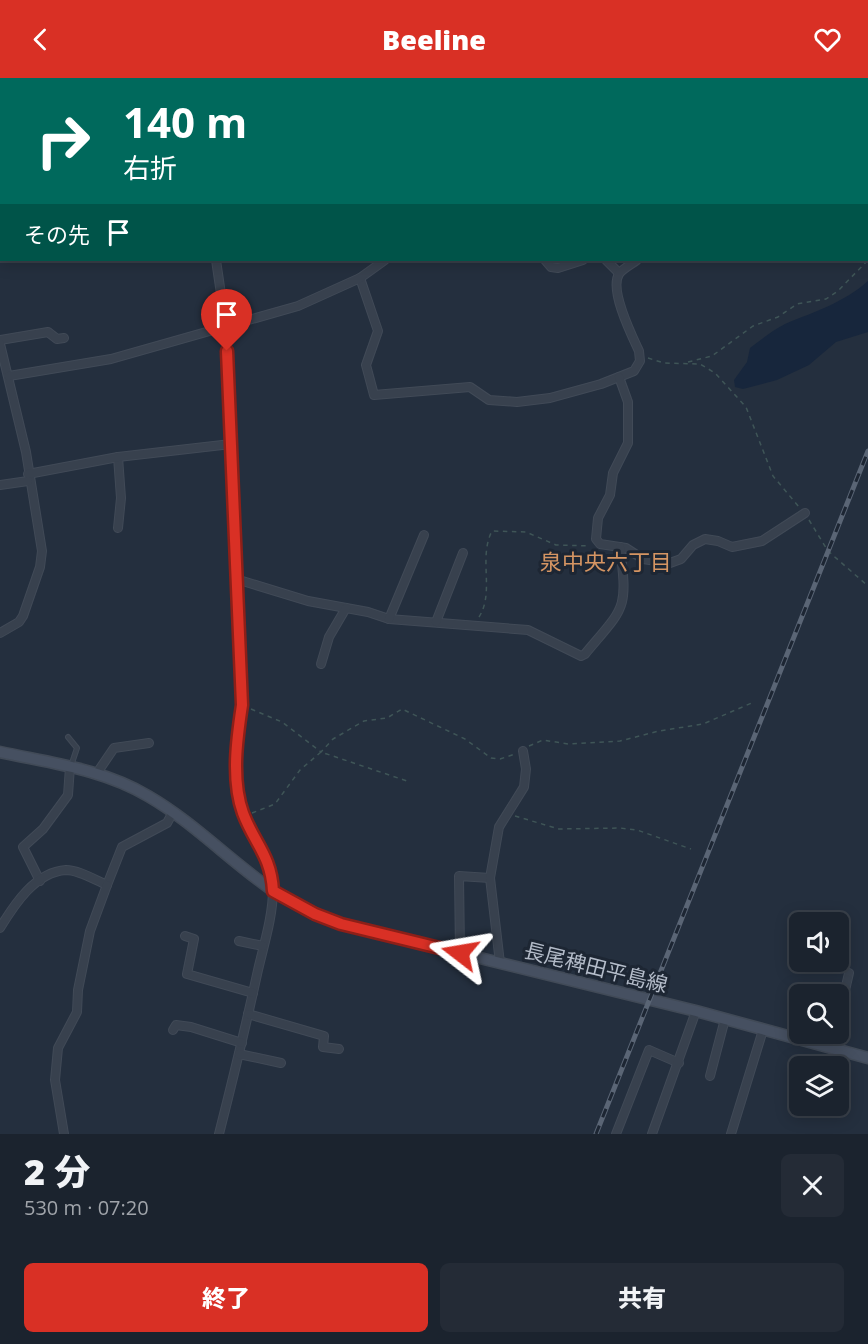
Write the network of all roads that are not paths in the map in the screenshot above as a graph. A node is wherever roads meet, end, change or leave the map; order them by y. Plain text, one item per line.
1 (216, 261) edge
2 (384, 261) edge
3 (546, 261) edge
4 (580, 261) edge
5 (607, 261) edge
6 (636, 261) edge
7 (619, 273) junction
8 (360, 278) junction
9 (226, 327) junction
10 (64, 338) dead end
11 (0, 342) edge
12 (9, 376) junction
13 (619, 376) junction
14 (231, 444) junction
15 (118, 458) junction
16 (28, 477) junction
17 (0, 485) edge
18 (805, 513) road end
19 (118, 528) dead end
20 (424, 536) dead end
21 (620, 547) junction
22 (463, 553) dead end
23 (236, 579) junction
24 (346, 608) junction
25 (389, 620) junction
26 (436, 622) junction
27 (0, 633) edge
28 (321, 664) dead end
29 (68, 737) dead end
30 (149, 743) dead end
31 (523, 751) road end
32 (0, 752) edge
33 (70, 767) junction
34 (97, 773) junction
35 (173, 812) junction
36 (490, 878) junction
37 (40, 881) junction
38 (107, 885) junction
39 (273, 891) junction
40 (0, 928) edge
41 (185, 936) dead end
42 (239, 941) dead end
43 (263, 946) junction
44 (460, 953) junction
45 (500, 963) junction
46 (849, 973) dead end
47 (846, 984) edge
48 (253, 993) junction
49 (696, 1011) junction
50 (248, 1014) junction
51 (725, 1019) junction
52 (173, 1030) dead end
53 (763, 1030) junction
54 (242, 1043) junction
55 (833, 1044) edge
56 (339, 1049) dead end
57 (832, 1049) junction
58 (239, 1054) junction
59 (868, 1058) edge
60 (282, 1063) dead end
61 (680, 1063) junction
62 (710, 1076) dead end
63 (64, 1134) edge
64 (219, 1134) edge
65 (616, 1134) edge
66 (652, 1134) edge
67 (731, 1134) edge

1 - 9 street
2 - 8 street
3 - 4 street
5 - 7 street
6 - 7 street
7 - 13 street
8 - 9 street
8 - 13 street
9 - 12 street
9 - 14 street
10 - 11 street
11 - 12 street
12 - 16 street
13 - 21 street
14 - 15 street
14 - 23 street
15 - 16 street
15 - 19 street
16 - 17 street
16 - 27 street
18 - 21 street
20 - 25 street
21 - 26 street
22 - 26 street
23 - 24 street
23 - 39 street
24 - 25 street
24 - 28 street
25 - 26 street
29 - 33 lane
30 - 34 street
31 - 36 street
32 - 33 main road, 長尾稗田平島線
33 - 34 main road, 長尾稗田平島線
33 - 37 street
34 - 35 main road, 長尾稗田平島線
35 - 38 street
35 - 39 main road, 長尾稗田平島線
36 - 44 street
36 - 45 street
37 - 38 street
37 - 40 street
38 - 63 street
39 - 43 street
39 - 44 main road, 長尾稗田平島線
41 - 48 street
42 - 43 street
43 - 48 street
44 - 45 main road, 長尾稗田平島線
45 - 49 main road, 長尾稗田平島線
46 - 47 street
48 - 50 street
49 - 51 main road, 長尾稗田平島線
49 - 61 street
50 - 54 street
50 - 56 street
51 - 53 main road, 長尾稗田平島線
51 - 62 street
52 - 54 street
53 - 57 main road, 長尾稗田平島線
53 - 67 street
54 - 58 street
55 - 57 street
57 - 59 main road, 長尾稗田平島線
58 - 60 street
58 - 64 street
61 - 65 street
61 - 66 street

